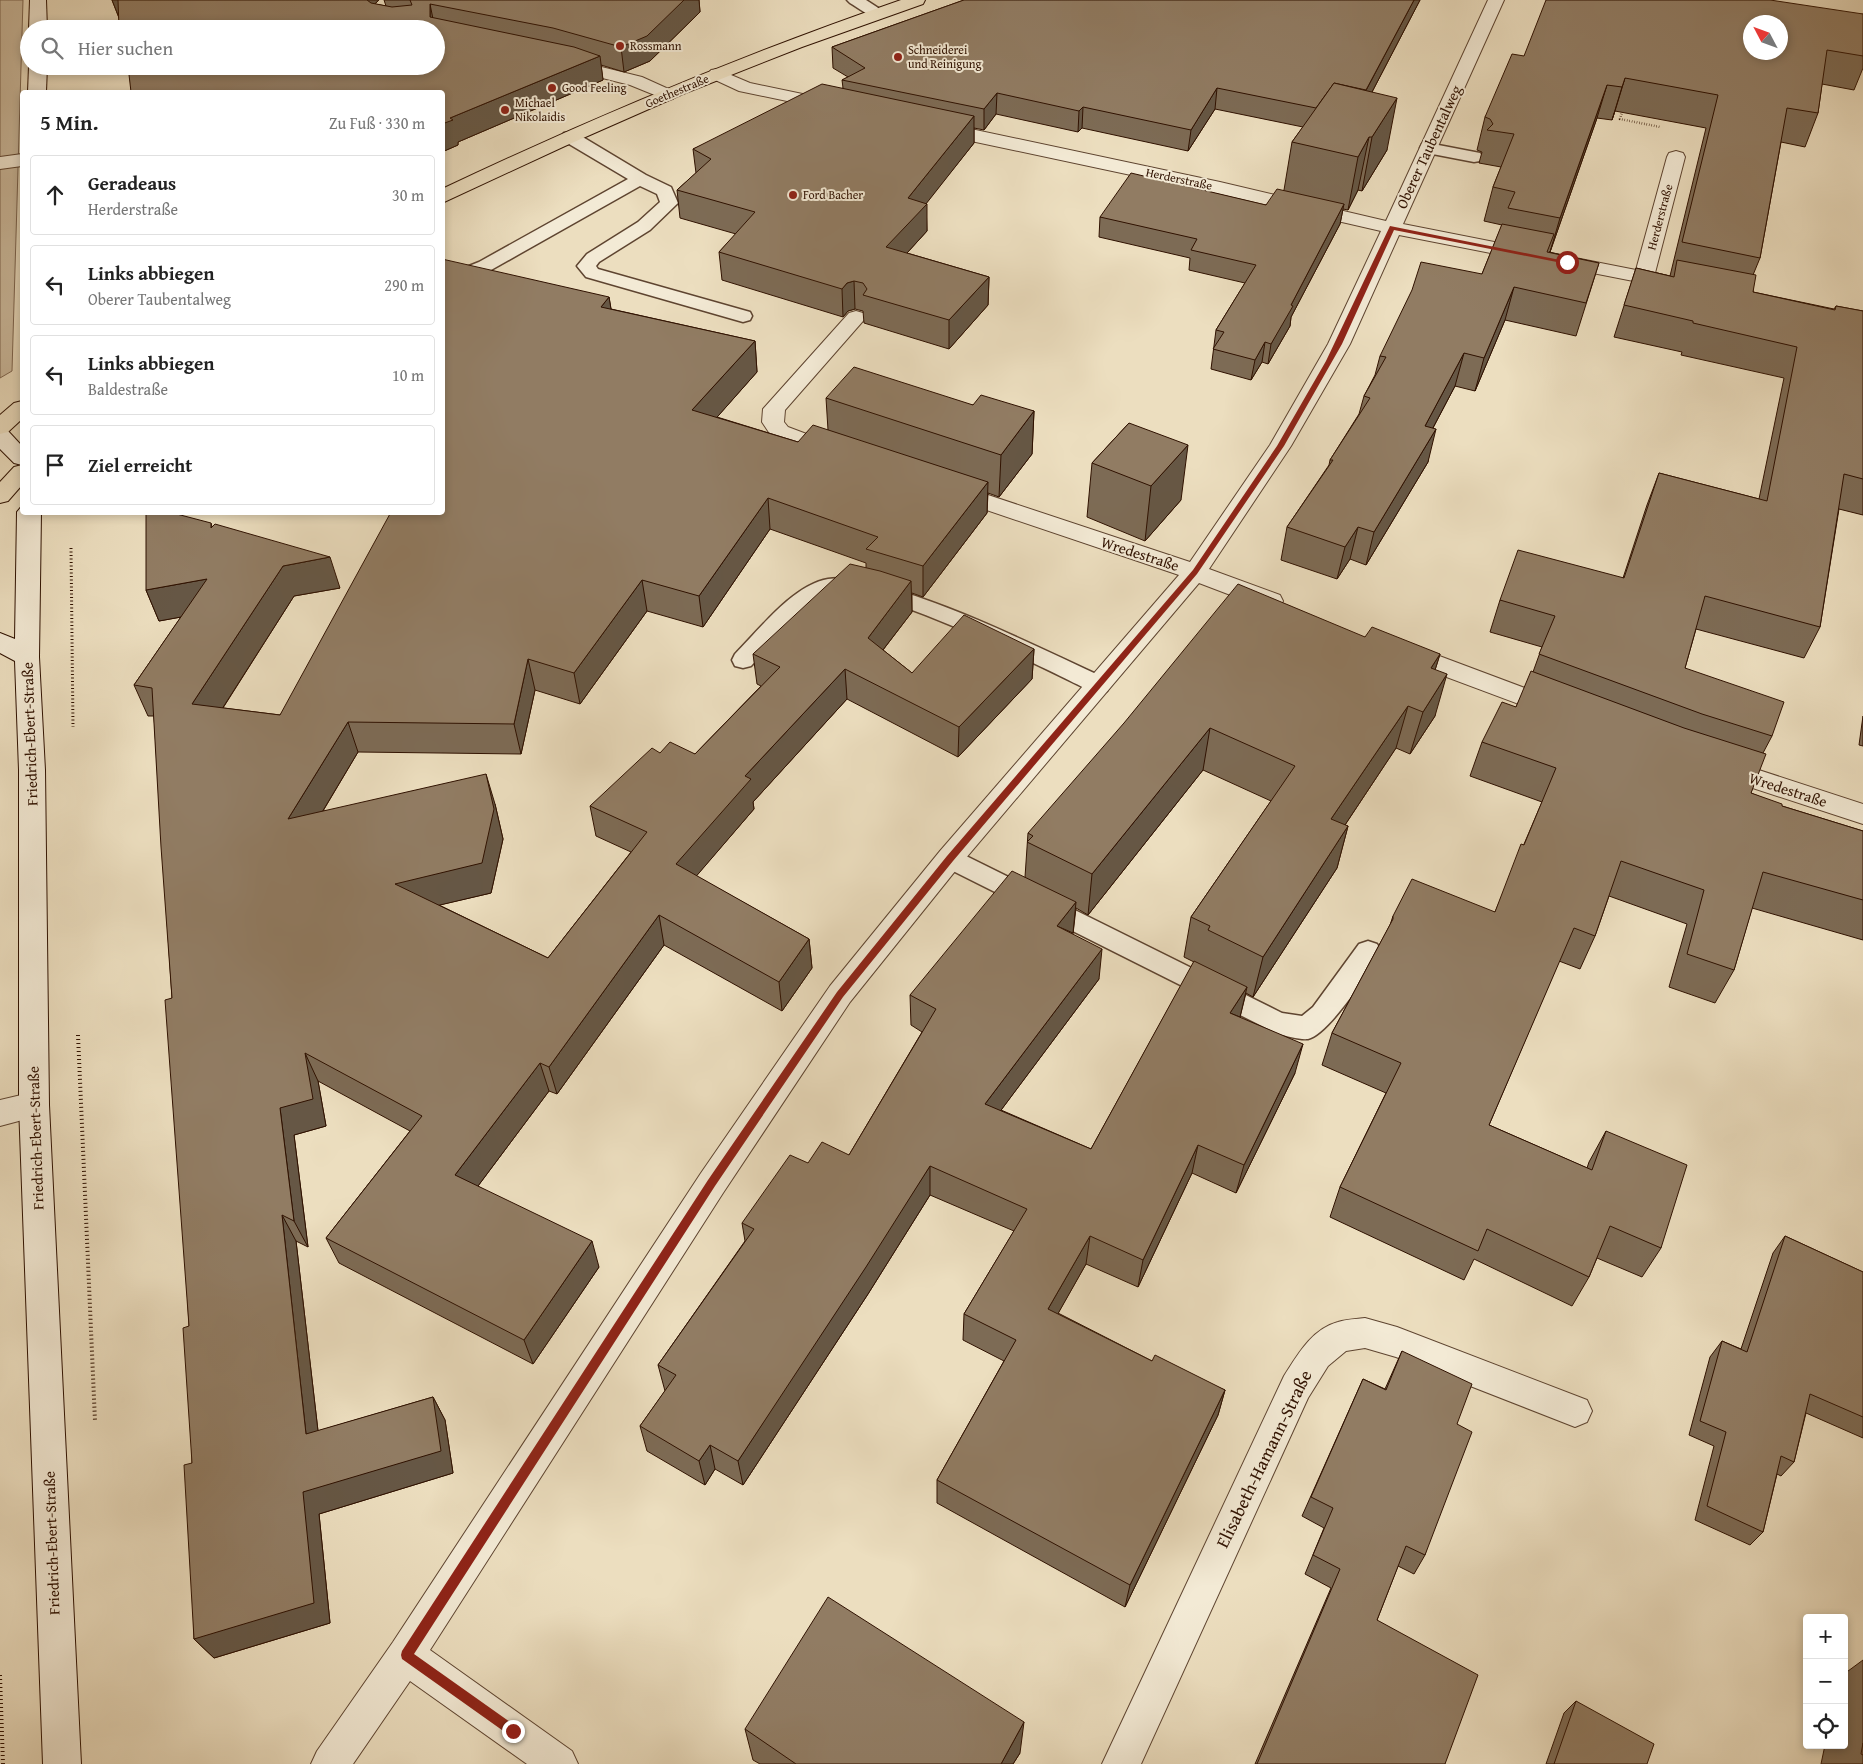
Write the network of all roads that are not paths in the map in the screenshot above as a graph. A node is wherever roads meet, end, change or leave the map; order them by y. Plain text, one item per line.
1 (38, 0) edge
2 (855, 0) edge
3 (917, 0) edge
4 (1496, 0) edge
5 (878, 13) junction
6 (38, 20) edge
7 (549, 60) edge
8 (717, 74) junction
9 (38, 75) edge
10 (38, 90) edge
11 (667, 95) junction
12 (849, 109) edge
13 (925, 125) edge
14 (570, 138) junction
15 (1428, 148) junction
16 (1474, 157) dead end
17 (1676, 157) dead end
18 (20, 160) edge
19 (0, 163) edge
20 (640, 179) junction
21 (445, 196) edge
22 (1392, 228) junction
23 (445, 274) edge
24 (1644, 277) junction
25 (1692, 287) edge
26 (743, 316) dead end
27 (856, 317) dead end
28 (20, 410) edge
29 (0, 427) edge
30 (0, 436) edge
31 (20, 456) edge
32 (854, 458) edge
33 (20, 474) edge
34 (929, 484) edge
35 (0, 496) edge
36 (29, 515) edge
37 (1195, 572) junction
38 (1295, 610) edge
39 (1376, 641) edge
40 (0, 642) edge
41 (27, 657) junction
42 (743, 660) dead end
43 (1098, 685) junction
44 (1577, 717) edge
45 (1696, 760) edge
46 (1863, 814) edge
47 (950, 858) junction
48 (1368, 951) dead end
49 (34, 1105) junction
50 (0, 1113) edge
51 (1575, 1411) dead end
52 (406, 1655) junction
53 (62, 1764) edge
54 (330, 1764) edge
55 (559, 1764) edge
56 (1121, 1764) edge

1 - 6 street
2 - 5 lane
3 - 5 main road, Goethestraße
4 - 15 street, Oberer Taubentalweg
5 - 8 main road, Goethestraße
7 - 11 street
8 - 11 main road, Goethestraße
8 - 12 street
9 - 10 street
11 - 14 main road, Goethestraße
13 - 22 street, Herderstraße
14 - 20 lane
14 - 21 main road, Goethestraße
15 - 16 lane
15 - 22 street, Oberer Taubentalweg
17 - 24 street, Herderstraße
18 - 19 street
20 - 23 lane
20 - 26 lane
22 - 24 street, Herderstraße
22 - 37 street, Oberer Taubentalweg
24 - 25 street, Herderstraße
27 - 32 street
28 - 29 main road
30 - 31 street
33 - 35 main road
34 - 37 street, Wredestraße
36 - 41 street, Friedrich-Ebert-Straße
37 - 38 street, Wredestraße
37 - 43 street, Oberer Taubentalweg
39 - 44 street
40 - 41 street
41 - 49 street, Friedrich-Ebert-Straße
42 - 43 lane
43 - 47 street, Oberer Taubentalweg
45 - 46 street, Wredestraße
47 - 48 lane
47 - 52 street, Oberer Taubentalweg
49 - 50 street
49 - 53 street, Friedrich-Ebert-Straße
51 - 56 street, Elisabeth-Hamann-Straße
52 - 54 street, Oberer Taubentalweg
52 - 55 street

